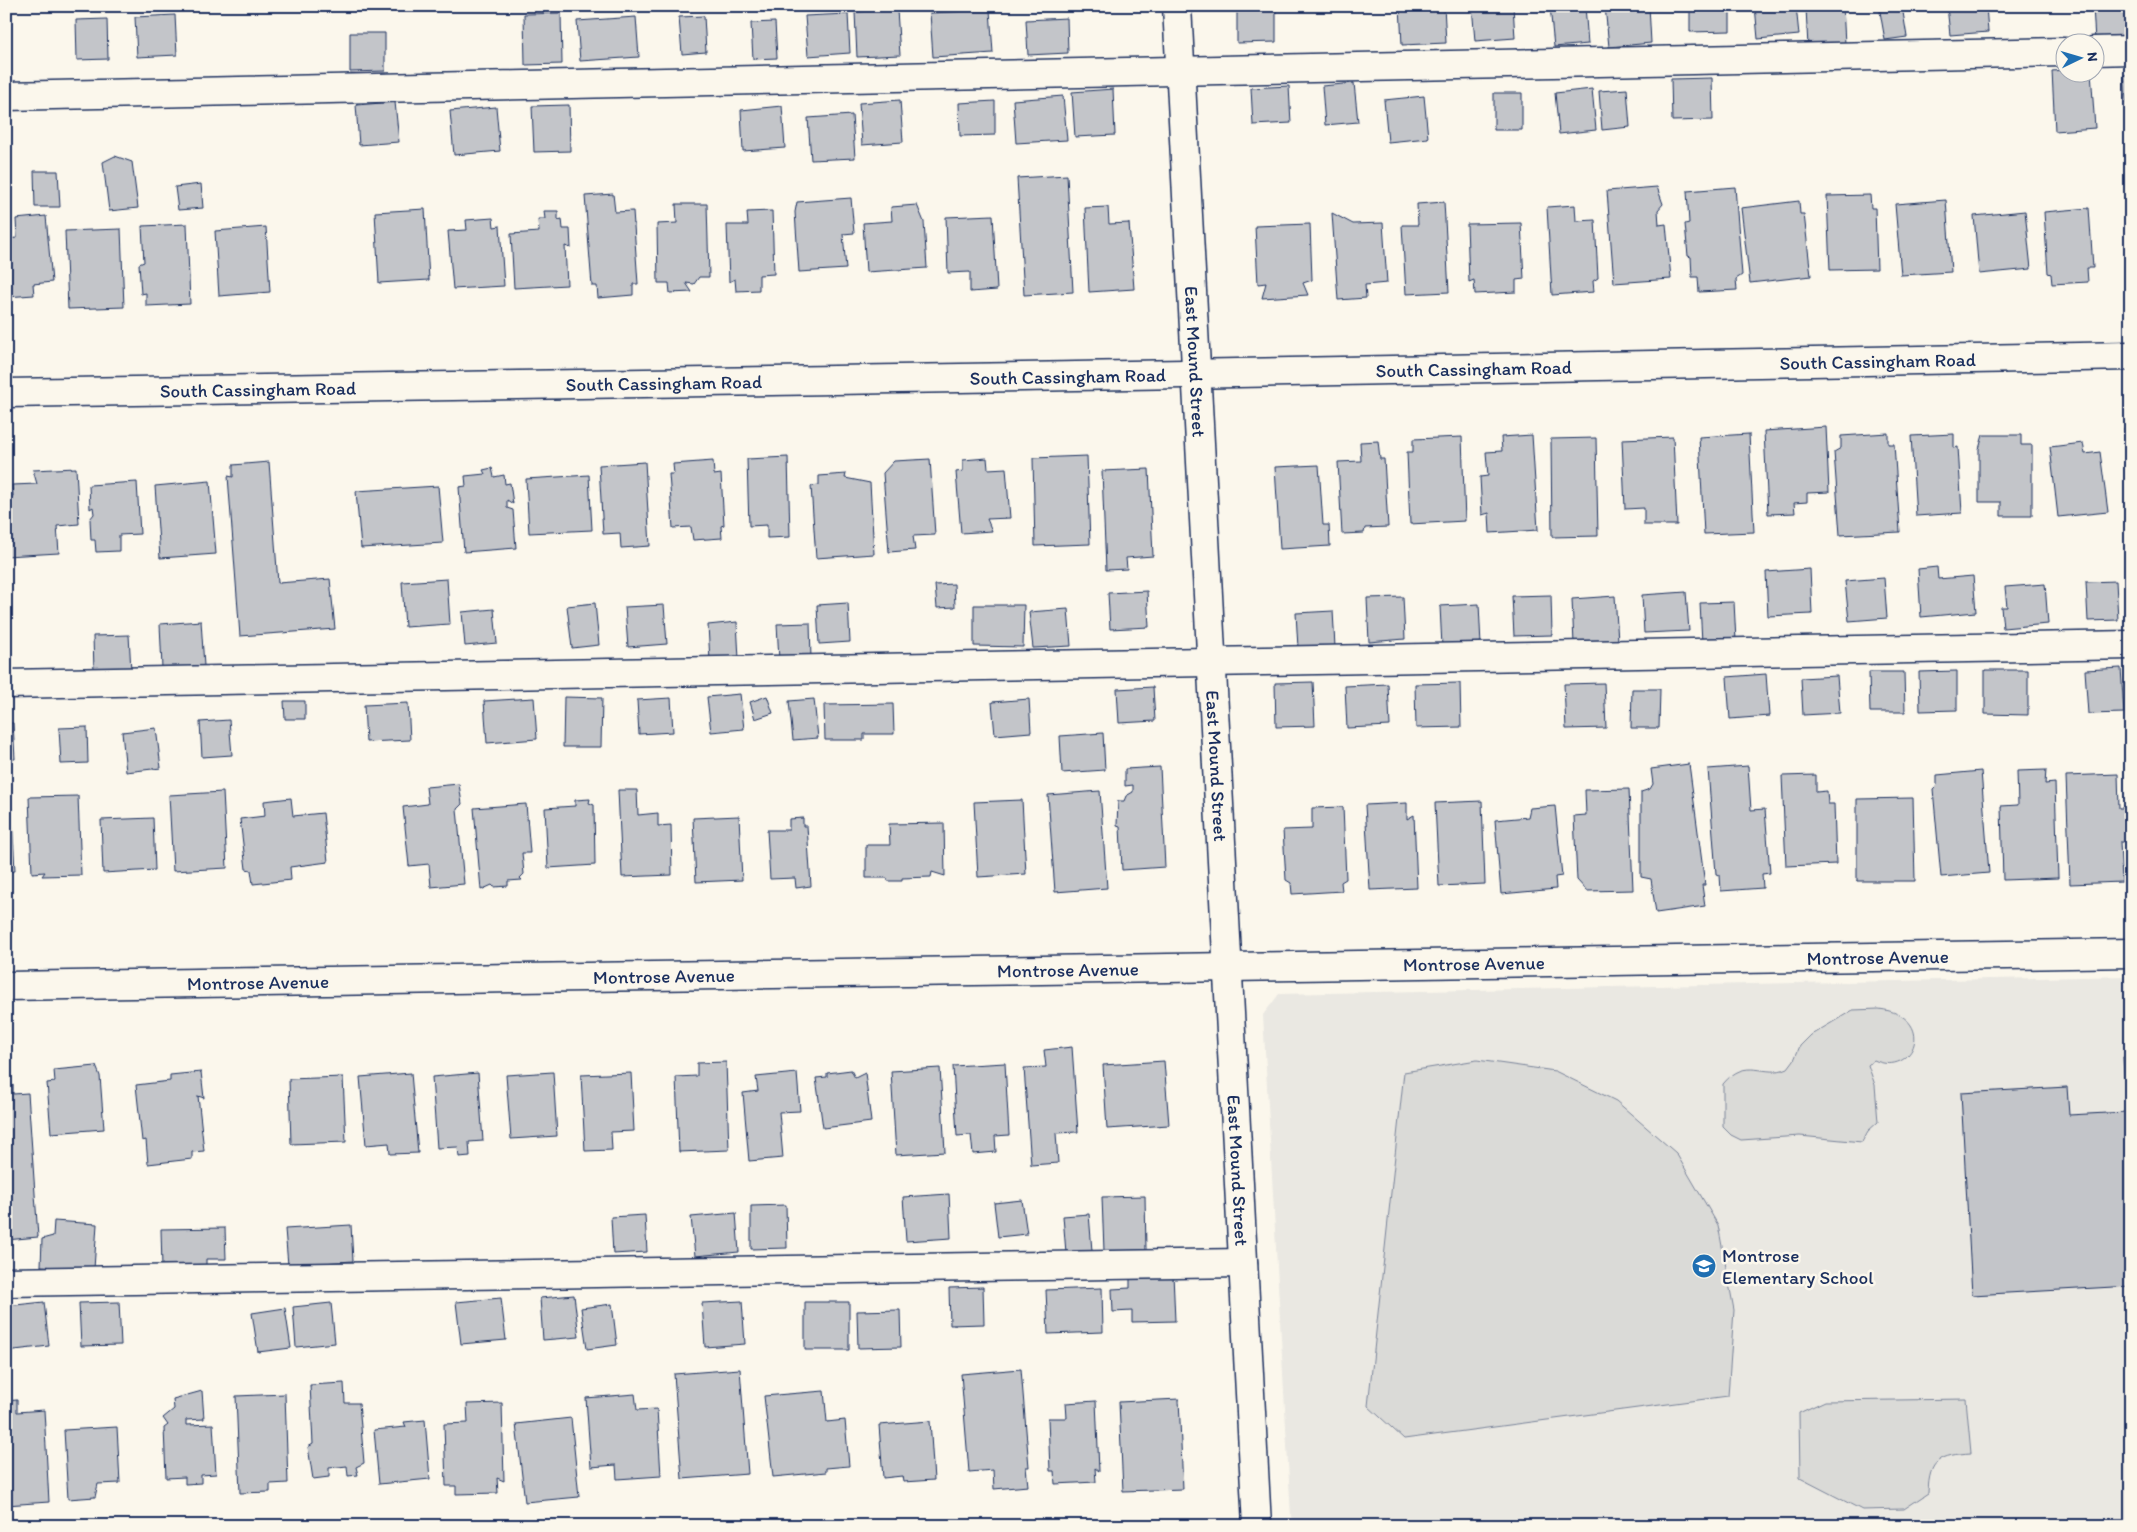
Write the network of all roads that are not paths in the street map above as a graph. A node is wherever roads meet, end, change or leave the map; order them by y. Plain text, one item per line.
1 (1177, 6) edge
2 (2131, 50) edge
3 (2104, 51) edge
4 (2054, 52) edge
5 (1180, 71) junction
6 (6, 96) edge
7 (2131, 356) edge
8 (1196, 374) junction
9 (6, 393) edge
10 (2131, 645) edge
11 (1212, 662) junction
12 (6, 684) edge
13 (2131, 953) edge
14 (1227, 966) junction
15 (6, 986) edge
16 (1243, 1263) junction
17 (6, 1282) edge
18 (1256, 1526) edge

1 - 5 street, East Mound Street
2 - 3 street
4 - 5 street
5 - 6 street
5 - 8 street, East Mound Street
7 - 8 street, South Cassingham Road
8 - 9 street, South Cassingham Road
8 - 11 street, East Mound Street
10 - 11 street
11 - 12 street
11 - 14 street, East Mound Street
13 - 14 street, Montrose Avenue
14 - 15 street, Montrose Avenue
14 - 16 street, East Mound Street
16 - 17 street
16 - 18 street, East Mound Street

